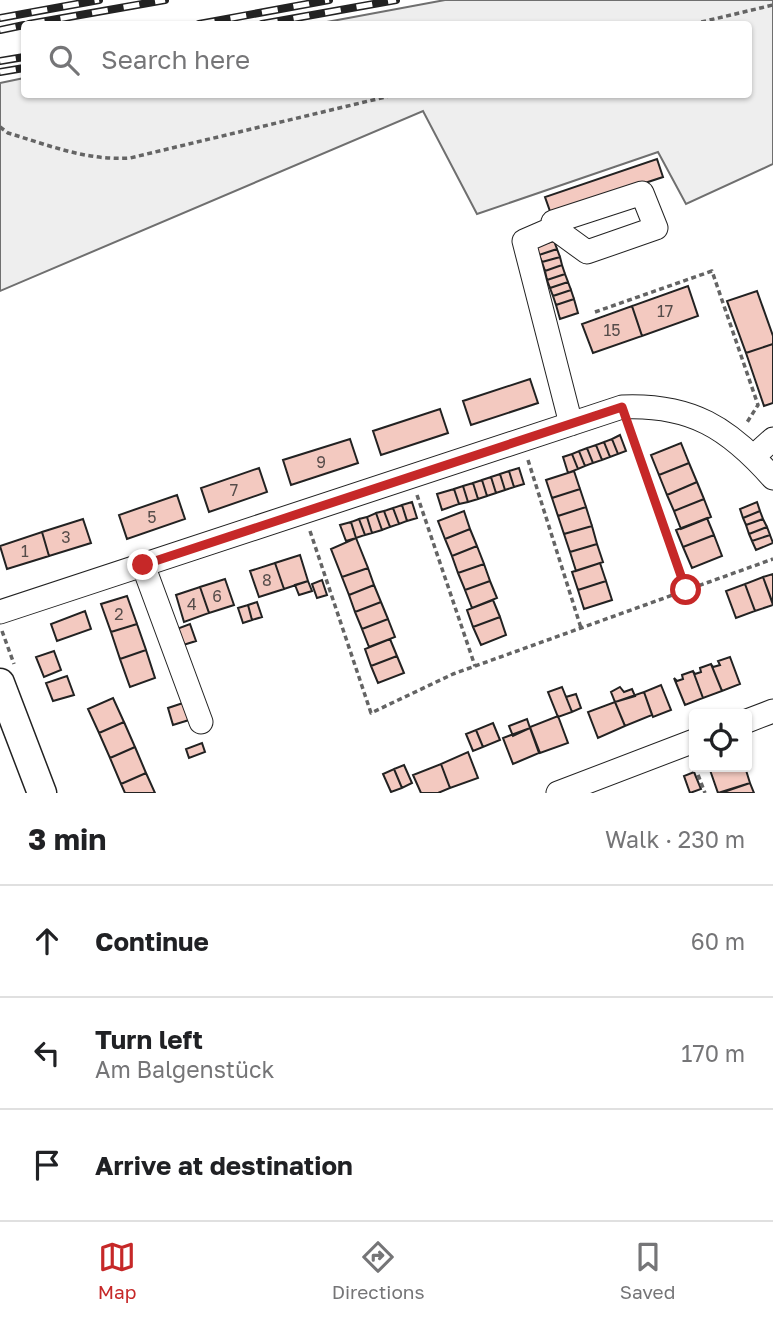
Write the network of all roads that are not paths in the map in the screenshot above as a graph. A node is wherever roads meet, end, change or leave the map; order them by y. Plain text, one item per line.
1 (554, 228) dead end
2 (571, 424) junction
3 (773, 439) edge
4 (754, 456) junction
5 (773, 478) edge
6 (143, 565) junction
7 (0, 612) edge
8 (0, 683) edge
9 (773, 711) edge
10 (752, 719) edge
11 (201, 722) dead end
12 (689, 743) edge
13 (41, 793) edge
14 (558, 793) edge

1 - 2 street
2 - 4 street
2 - 6 street
3 - 4 street
4 - 5 street
6 - 7 street
6 - 11 street
8 - 13 main road
9 - 10 street
12 - 14 street

